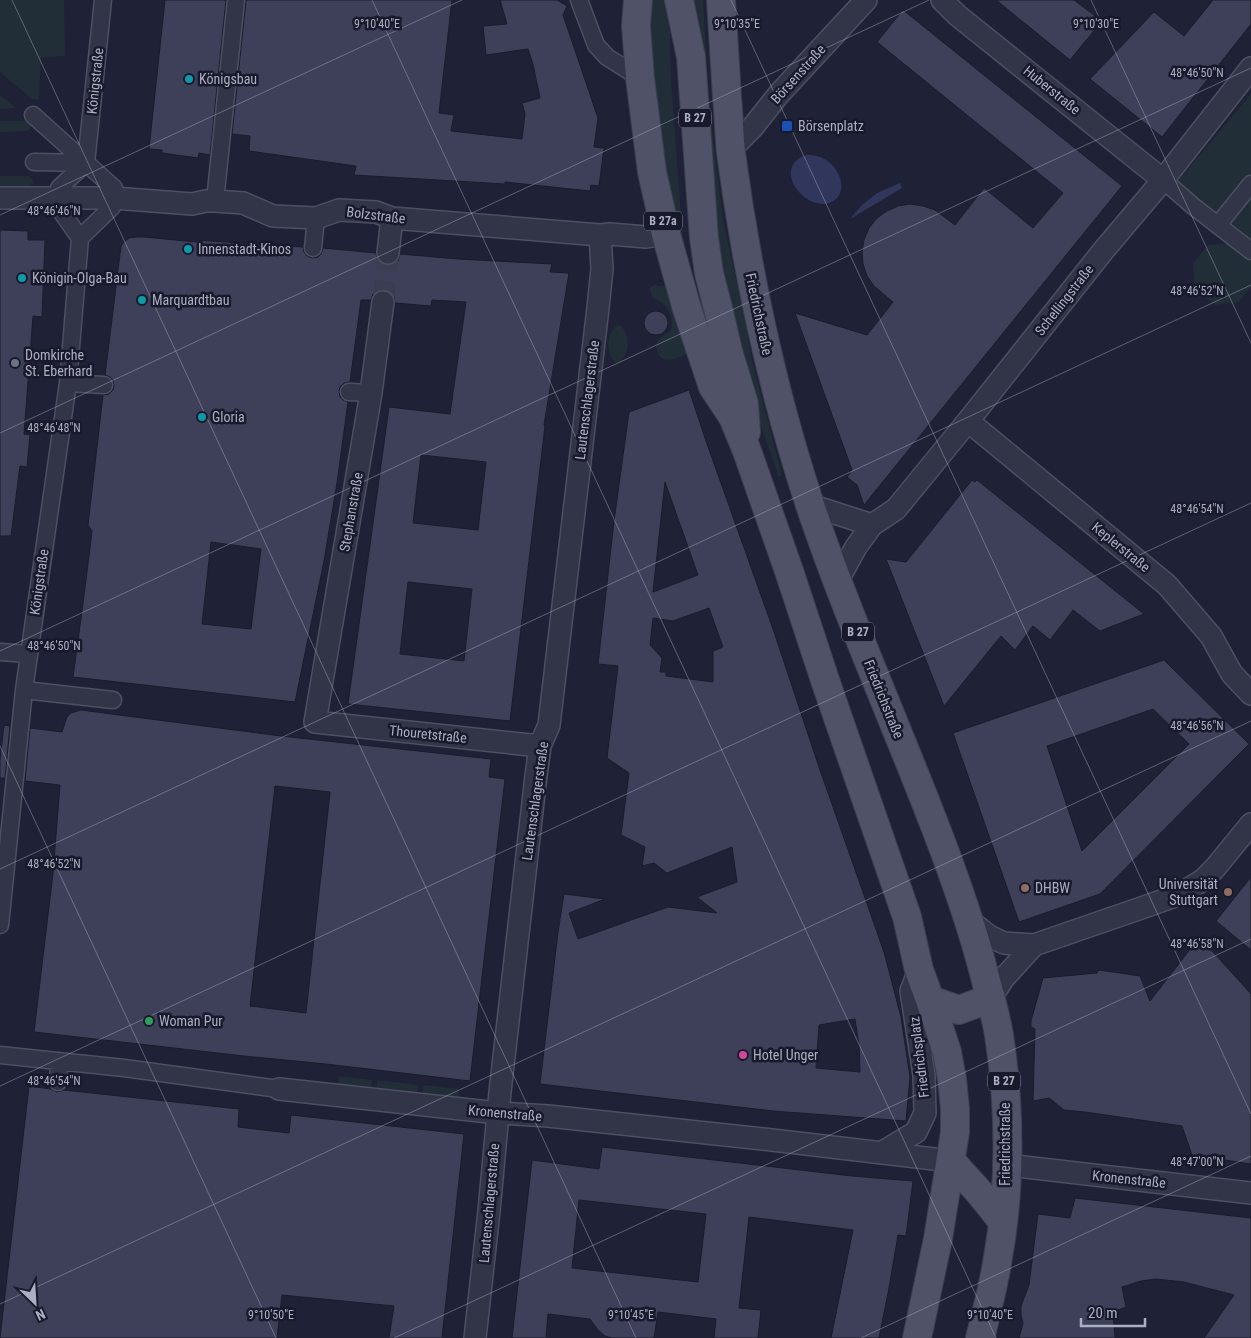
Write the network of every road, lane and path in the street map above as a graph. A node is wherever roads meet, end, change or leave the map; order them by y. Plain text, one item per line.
1 (103, 0) edge
2 (236, 0) edge
3 (579, 0) edge
4 (638, 0) edge
5 (679, 0) edge
6 (721, 0) edge
7 (866, 0) edge
8 (942, 0) edge
9 (1251, 68) edge
10 (640, 78) junction
11 (33, 115) dead end
12 (731, 149) junction
13 (34, 162) dead end
14 (86, 163) junction
15 (1163, 180) junction
16 (1251, 184) edge
17 (59, 188) dead end
18 (114, 188) dead end
19 (0, 198) edge
20 (215, 201) junction
21 (58, 207) dead end
22 (112, 207) dead end
23 (316, 218) junction
24 (392, 218) junction
25 (1218, 225) junction
26 (666, 234) junction
27 (600, 235) junction
28 (80, 238) junction
29 (313, 248) dead end
30 (1251, 252) edge
31 (388, 253) tunnel mouth
32 (383, 302) tunnel mouth
33 (68, 383) junction
34 (104, 385) dead end
35 (349, 392) dead end
36 (371, 393) junction
37 (968, 421) junction
38 (747, 451) junction
39 (810, 505) junction
40 (872, 525) junction
41 (838, 580) junction
42 (0, 652) edge
43 (29, 654) junction
44 (24, 690) junction
45 (1251, 694) edge
46 (113, 700) dead end
47 (315, 722) joint
48 (540, 746) junction
49 (1251, 824) edge
50 (969, 920) junction
51 (0, 925) edge
52 (1034, 945) junction
53 (919, 970) junction
54 (991, 998) junction
55 (930, 1000) junction
56 (0, 1054) edge
57 (59, 1061) junction
58 (58, 1082) dead end
59 (279, 1089) joint
60 (498, 1113) junction
61 (881, 1153) junction
62 (951, 1161) junction
63 (1007, 1165) junction
64 (1251, 1192) edge
65 (1003, 1222) junction
66 (475, 1338) edge
67 (917, 1338) edge
68 (980, 1338) edge

1 - 14 street, Königstraße
2 - 20 street
3 - 10 street
4 - 10 main road, B 27a
5 - 38 main road, B 27
6 - 12 main road, Friedrichstraße / B 27
7 - 12 street, Börsenstraße
8 - 15 street, Huberstraße
9 - 15 street, Schellingstraße
10 - 26 main road, B 27a
11 - 14 street
12 - 39 main road, Friedrichstraße / B 27
13 - 14 street
14 - 17 street
14 - 18 street
15 - 25 street
15 - 37 street, Schellingstraße
16 - 25 street
19 - 20 street, Bolzstraße
20 - 23 street, Bolzstraße
21 - 28 street
22 - 28 street
23 - 24 street, Bolzstraße
23 - 29 street
24 - 27 street, Bolzstraße
24 - 31 street
25 - 30 street
26 - 27 street, Bolzstraße
26 - 38 main road, B 27a
27 - 48 street, Lautenschlagerstraße
28 - 33 street, Königstraße
32 - 36 street, Stephanstraße
33 - 34 street
33 - 43 street, Königstraße
35 - 36 street
36 - 47 street, Stephanstraße
37 - 40 street, Schellingstraße
37 - 45 street, Keplerstraße
38 - 53 main road, B 27
39 - 40 street
39 - 41 main road, Friedrichstraße / B 27
40 - 41 street, Schellingstraße
41 - 50 main road, Friedrichstraße / B 27
42 - 43 street
43 - 44 street, Königstraße
44 - 46 street
44 - 51 street, Königstraße
47 - 48 street, Thouretstraße
48 - 60 street, Lautenschlagerstraße
49 - 52 street
50 - 52 street
50 - 54 main road, Friedrichstraße / B 27
52 - 54 street
53 - 55 main road, B 27
53 - 61 street, Friedrichsplatz
54 - 55 main road
54 - 63 main road, Friedrichstraße / B 27
55 - 62 main road, B 27
56 - 57 street, Kronenstraße
57 - 58 street
57 - 59 street, Kronenstraße
59 - 60 street, Kronenstraße
60 - 61 street, Kronenstraße
60 - 66 street, Lautenschlagerstraße
61 - 62 street, Kronenstraße
62 - 65 main road
62 - 67 main road, B 27
63 - 64 street, Kronenstraße
63 - 65 main road, Friedrichstraße / B 27
65 - 68 main road, Friedrichstraße / B 27

